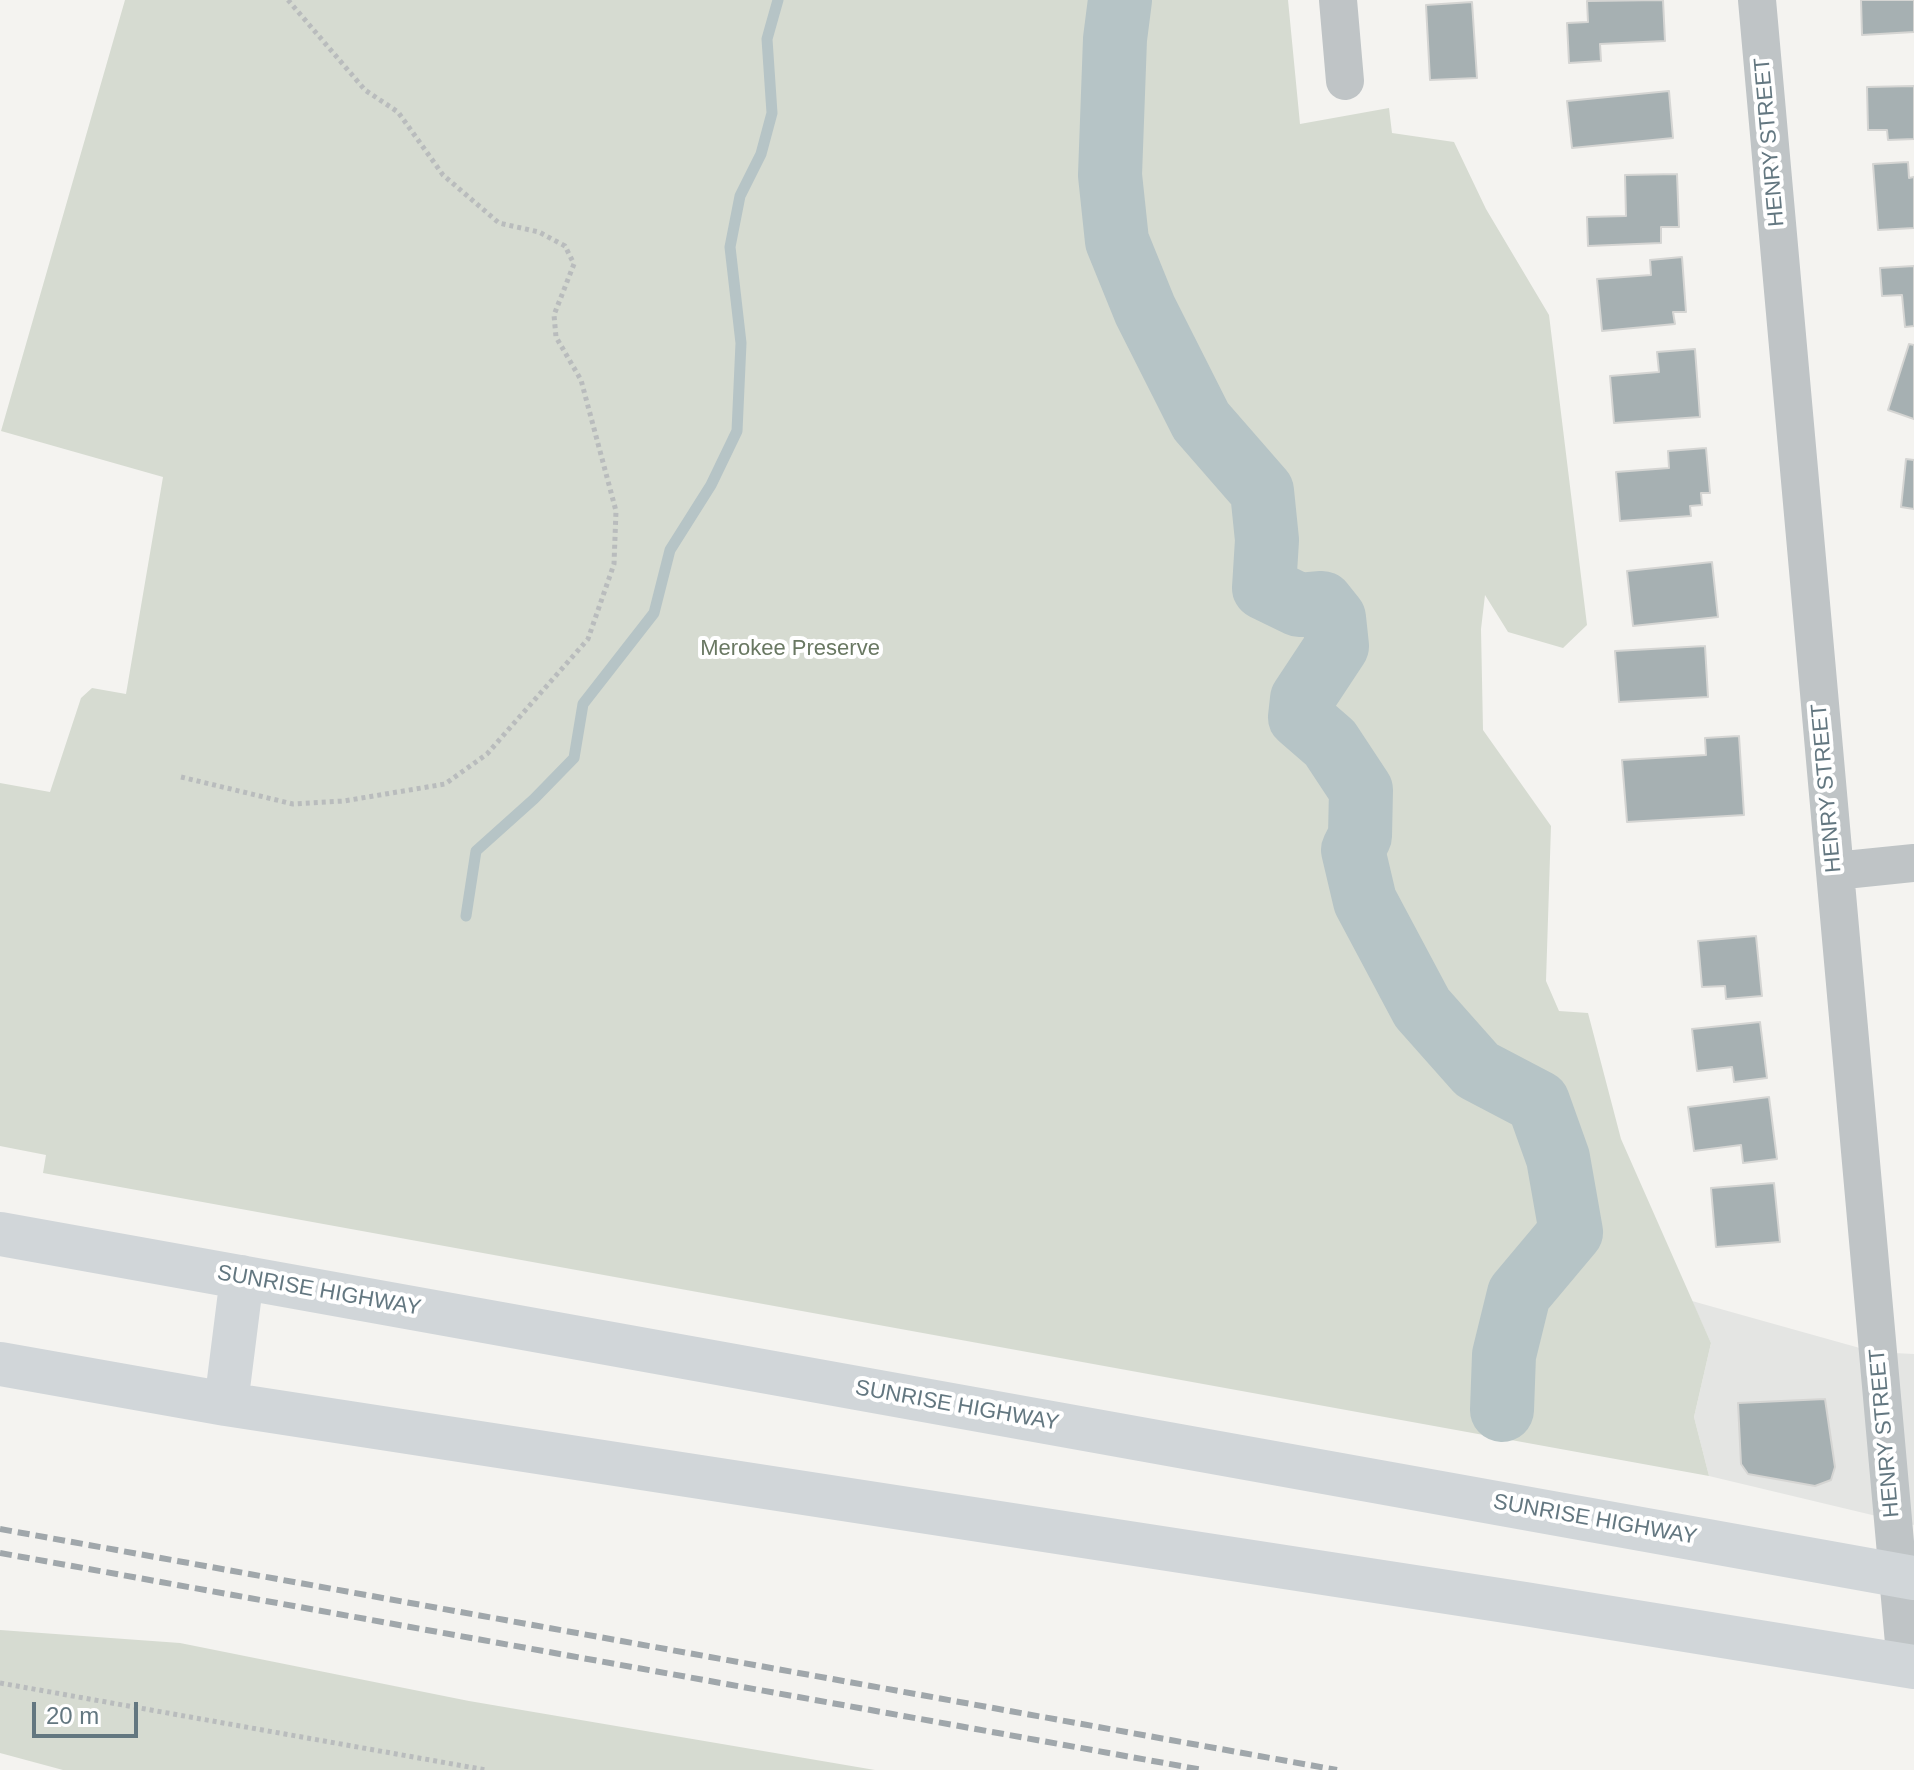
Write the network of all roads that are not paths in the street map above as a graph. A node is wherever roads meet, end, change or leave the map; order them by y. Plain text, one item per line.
1 (1338, 0) edge
2 (1757, 0) edge
3 (1345, 81) dead end
4 (1914, 863) edge
5 (1835, 871) junction
6 (0, 1234) edge
7 (242, 1277) junction
8 (0, 1364) edge
9 (226, 1404) junction
10 (1906, 1577) edge
11 (1910, 1666) edge

1 - 3 street
2 - 5 street, HENRY STREET
4 - 5 street
5 - 10 street, HENRY STREET
6 - 7 highway, SUNRISE HIGHWAY
7 - 9 highway
7 - 10 highway, SUNRISE HIGHWAY
8 - 9 highway
9 - 11 highway
10 - 11 street, HENRY STREET

